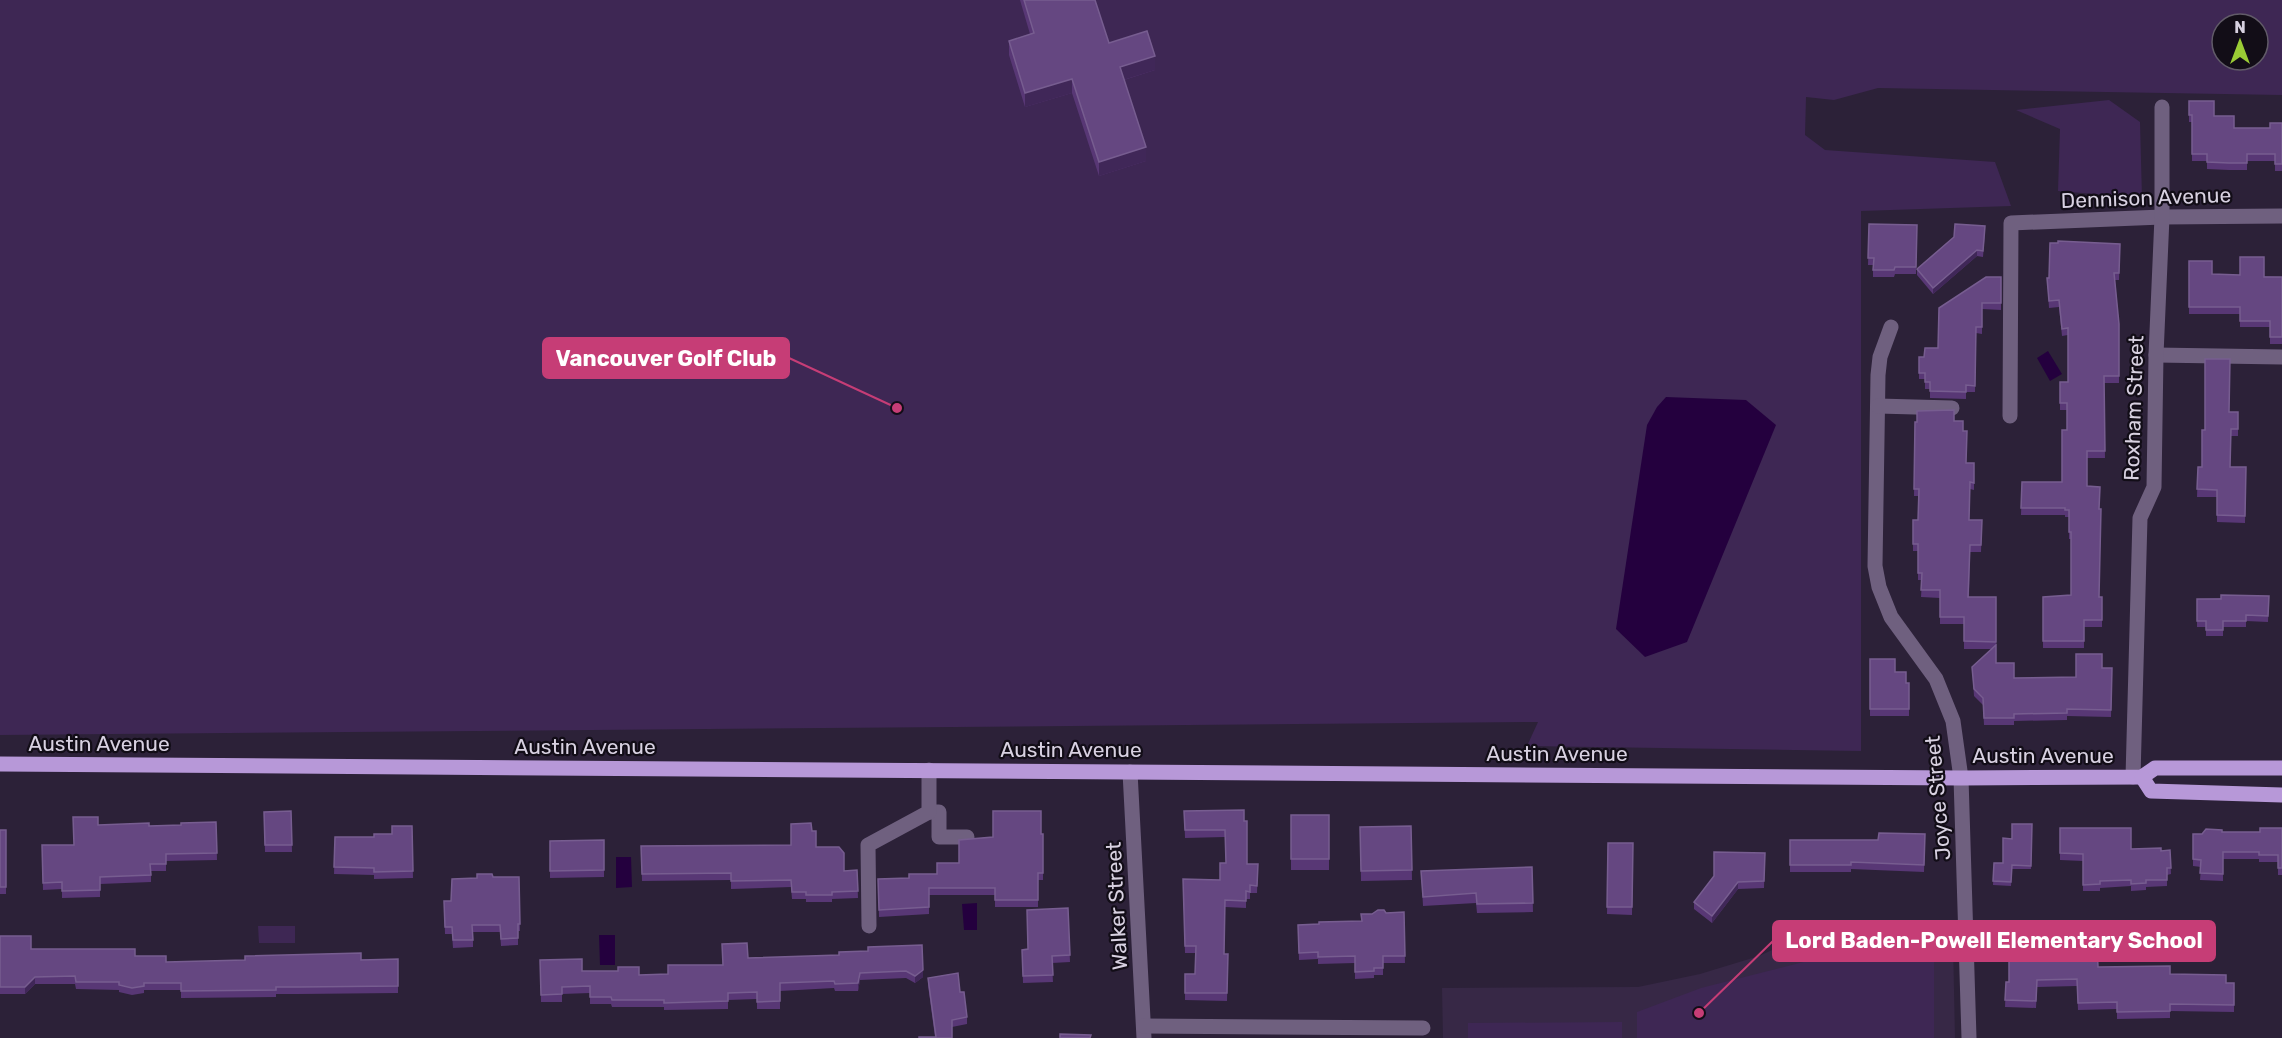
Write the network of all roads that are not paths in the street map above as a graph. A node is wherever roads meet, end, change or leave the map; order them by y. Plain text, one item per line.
1 (2162, 107) dead end
2 (2282, 216) edge
3 (2162, 217) junction
4 (1891, 327) dead end
5 (2156, 355) junction
6 (2282, 357) edge
7 (1878, 406) junction
8 (1952, 408) edge
9 (2010, 416) dead end
10 (0, 764) edge
11 (2282, 768) edge
12 (929, 770) junction
13 (1130, 772) junction
14 (2138, 777) junction
15 (1961, 778) junction
16 (2282, 795) edge
17 (929, 812) junction
18 (967, 837) edge
19 (869, 926) dead end
20 (1423, 1027) edge
21 (1144, 1032) edge
22 (1969, 1038) edge

1 - 3 street, Roxham Street
2 - 3 street, Dennison Avenue
3 - 5 street, Roxham Street
3 - 9 street, Dennison Avenue
4 - 7 street, Joyce Street
5 - 6 street
5 - 14 street, Roxham Street
7 - 8 street
7 - 15 street, Joyce Street
10 - 12 main road, Austin Avenue
11 - 14 main road, Austin Avenue
12 - 13 main road, Austin Avenue
12 - 17 street
13 - 15 main road, Austin Avenue
13 - 21 street, Walker Street
14 - 15 main road, Austin Avenue
14 - 16 main road, Austin Avenue
15 - 22 street, Joyce Street
17 - 18 street
17 - 19 street
20 - 21 street

